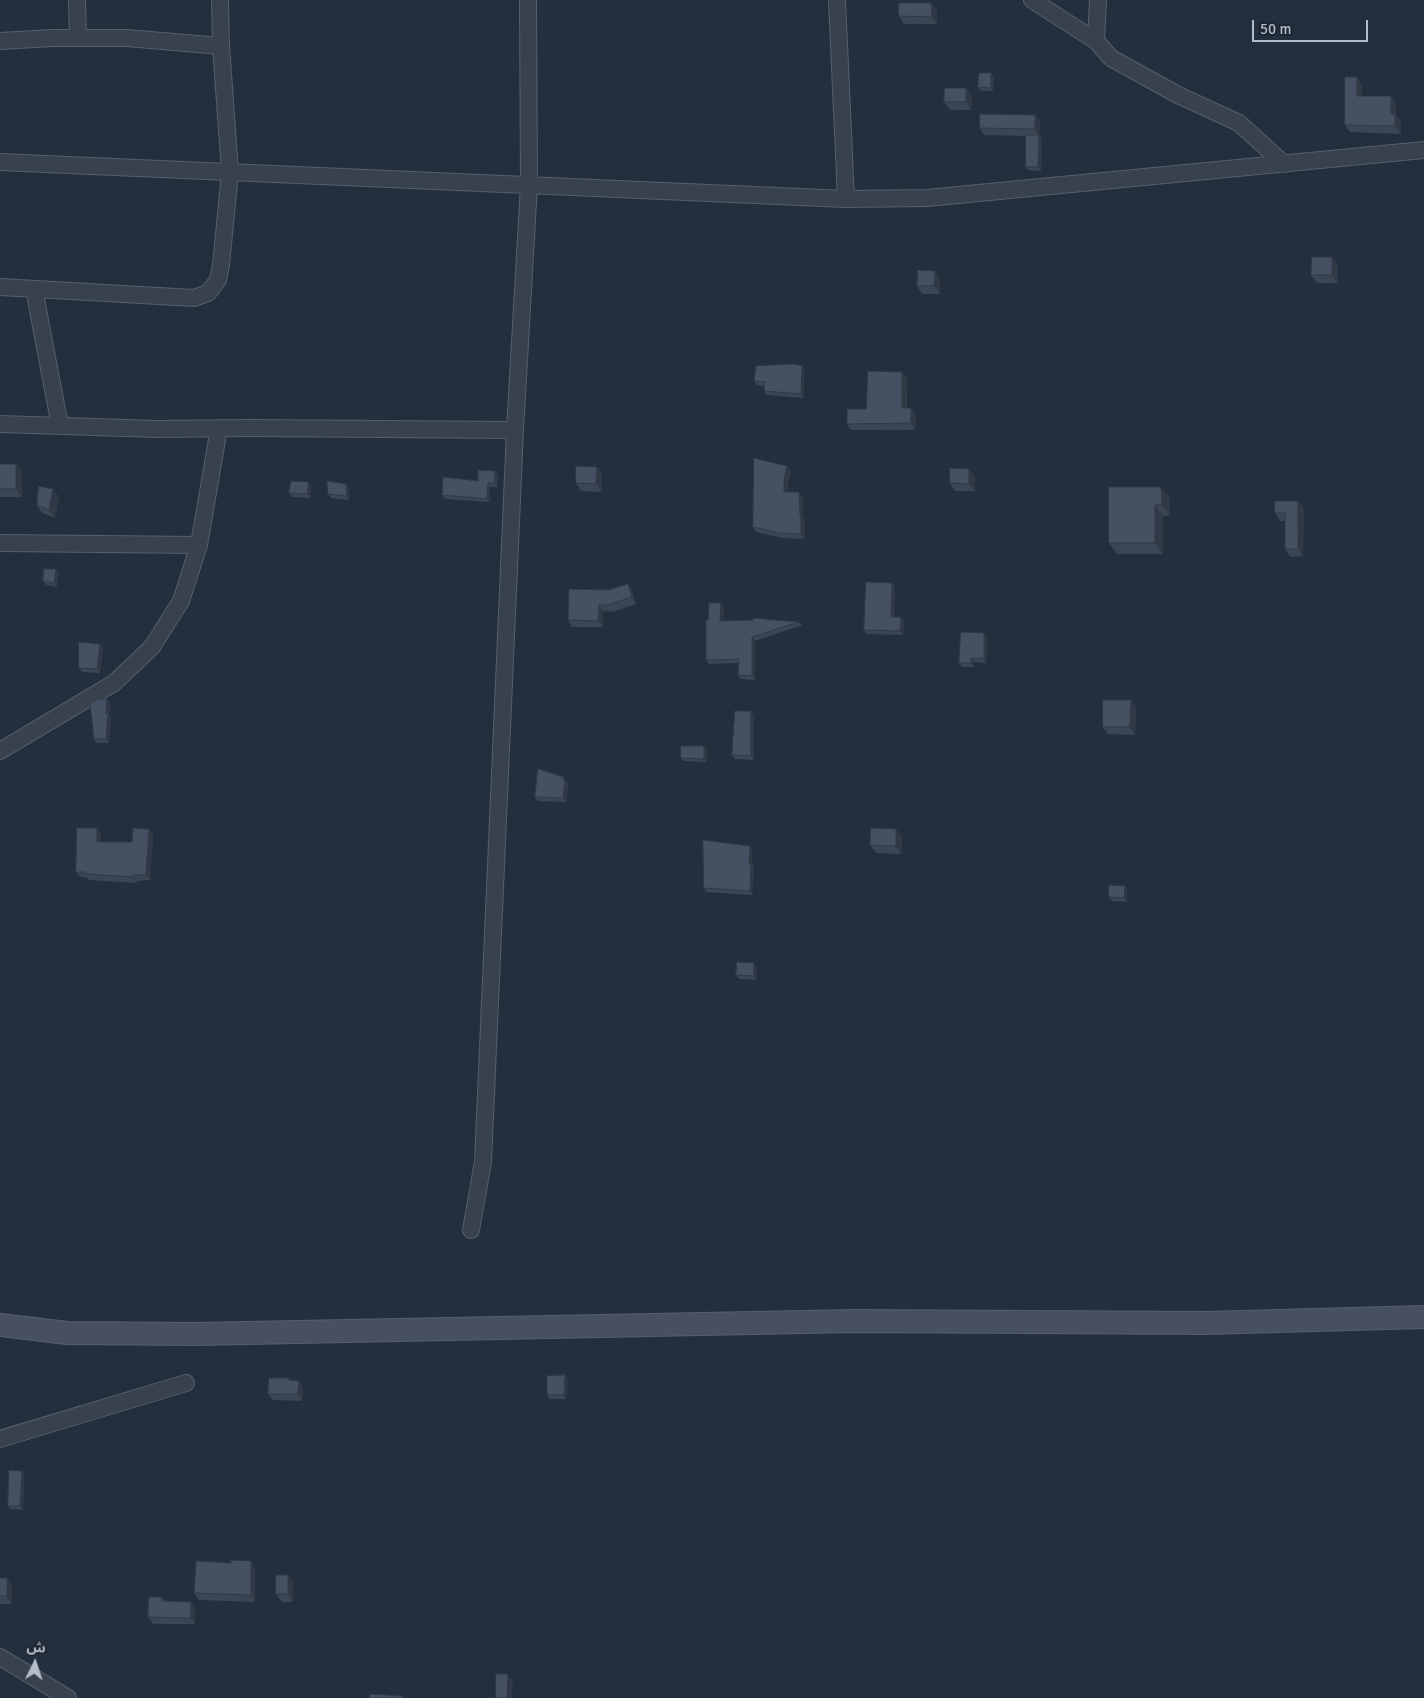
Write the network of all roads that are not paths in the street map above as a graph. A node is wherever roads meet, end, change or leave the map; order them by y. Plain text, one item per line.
1 (77, 0) edge
2 (220, 0) edge
3 (528, 0) edge
4 (837, 0) edge
5 (1032, 0) edge
6 (1098, 0) edge
7 (78, 38) junction
8 (0, 41) edge
9 (1096, 41) junction
10 (220, 46) junction
11 (1424, 150) edge
12 (0, 162) edge
13 (1284, 164) junction
14 (230, 172) junction
15 (529, 185) junction
16 (846, 199) junction
17 (0, 287) edge
18 (34, 289) junction
19 (0, 424) edge
20 (60, 426) junction
21 (218, 428) junction
22 (515, 430) junction
23 (0, 543) edge
24 (199, 545) junction
25 (0, 751) edge
26 (471, 1230) dead end
27 (1424, 1317) edge
28 (0, 1325) edge
29 (186, 1382) dead end
30 (0, 1439) edge
31 (2, 1661) edge
32 (68, 1698) edge

1 - 7 street
2 - 10 street
3 - 15 street
4 - 16 street
5 - 9 street
6 - 9 street
7 - 8 street
7 - 10 street
9 - 13 street
10 - 14 street
11 - 13 street
12 - 14 street
13 - 16 street
14 - 15 street
14 - 18 street
15 - 16 street
15 - 22 street
17 - 18 street
18 - 20 street
19 - 20 street
20 - 21 street
21 - 22 street
21 - 24 street
22 - 26 street
23 - 24 street
24 - 25 street
27 - 28 main road
29 - 30 street
31 - 32 street

